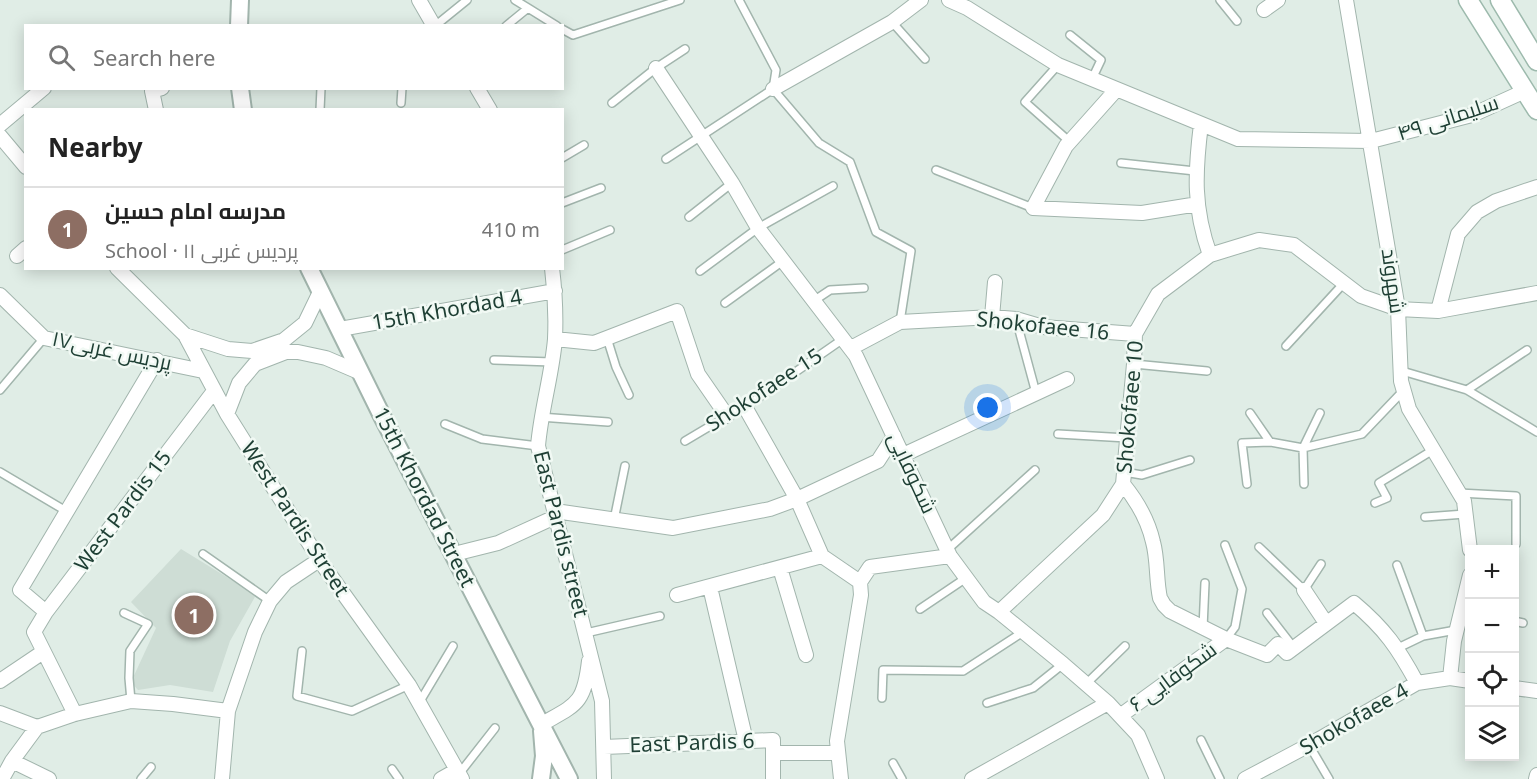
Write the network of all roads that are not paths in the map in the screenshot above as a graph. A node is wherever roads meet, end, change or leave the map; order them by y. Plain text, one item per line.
1 (240, 0) edge
2 (419, 0) edge
3 (467, 0) edge
4 (515, 0) edge
5 (680, 0) edge
6 (921, 0) edge
7 (949, 0) edge
8 (1220, 0) edge
9 (1278, 0) edge
10 (1346, 0) edge
11 (1468, 0) edge
12 (741, 1) edge
13 (970, 4) edge
14 (1502, 4) edge
15 (528, 8) junction
16 (1264, 10) dead end
17 (1237, 21) dead end
18 (1481, 21) junction
19 (892, 22) junction
20 (239, 24) edge
21 (430, 24) edge
22 (509, 24) edge
23 (554, 24) edge
24 (564, 30) edge
25 (1070, 35) dead end
26 (685, 49) dead end
27 (925, 59) dead end
28 (1537, 61) edge
29 (1058, 65) junction
30 (656, 68) junction
31 (1092, 78) junction
32 (773, 89) junction
33 (42, 90) edge
34 (157, 90) edge
35 (240, 90) edge
36 (321, 90) edge
37 (402, 90) edge
38 (478, 90) edge
39 (1116, 90) junction
40 (1525, 92) junction
41 (400, 103) dead end
42 (612, 103) dead end
43 (156, 108) edge
44 (243, 108) edge
45 (320, 108) edge
46 (489, 108) edge
47 (1537, 110) edge
48 (1201, 124) junction
49 (0, 125) edge
50 (700, 135) junction
51 (1, 139) edge
52 (1371, 141) junction
53 (1070, 142) junction
54 (584, 145) dead end
55 (564, 157) edge
56 (666, 159) dead end
57 (1121, 163) dead end
58 (24, 165) edge
59 (936, 170) dead end
60 (1195, 171) junction
61 (732, 183) junction
62 (833, 186) dead end
63 (1537, 187) edge
64 (601, 188) dead end
65 (564, 202) edge
66 (1198, 204) junction
67 (1033, 208) junction
68 (690, 217) dead end
69 (759, 228) junction
70 (610, 230) dead end
71 (564, 249) edge
72 (1210, 255) junction
73 (783, 261) junction
74 (119, 270) edge
75 (310, 270) edge
76 (552, 270) edge
77 (700, 272) dead end
78 (994, 282) dead end
79 (1344, 283) junction
80 (864, 288) dead end
81 (555, 291) junction
82 (320, 292) junction
83 (1537, 293) edge
84 (0, 296) edge
85 (815, 300) junction
86 (725, 303) dead end
87 (1398, 309) junction
88 (1438, 311) junction
89 (992, 317) junction
90 (1016, 319) junction
91 (900, 322) junction
92 (340, 329) junction
93 (1135, 334) junction
94 (185, 335) junction
95 (44, 338) junction
96 (607, 338) junction
97 (555, 339) junction
98 (847, 344) junction
99 (1286, 346) dead end
100 (1527, 350) dead end
101 (157, 360) junction
102 (494, 360) dead end
103 (552, 362) junction
104 (1134, 364) junction
105 (203, 370) junction
106 (1207, 370) dead end
107 (1402, 370) junction
108 (361, 373) junction
109 (1067, 378) dead end
110 (0, 390) edge
111 (1404, 390) junction
112 (1467, 390) junction
113 (214, 392) junction
114 (1035, 393) junction
115 (629, 395) dead end
116 (745, 407) junction
117 (1250, 413) dead end
118 (1320, 413) dead end
119 (227, 414) junction
120 (727, 416) junction
121 (540, 417) junction
122 (608, 422) dead end
123 (445, 424) dead end
124 (1537, 432) edge
125 (1058, 434) dead end
126 (894, 436) junction
127 (1127, 438) junction
128 (685, 441) dead end
129 (1270, 442) junction
130 (538, 446) junction
131 (1303, 448) junction
132 (1433, 450) junction
133 (903, 455) junction
134 (1190, 460) dead end
135 (625, 465) dead end
136 (1035, 470) dead end
137 (0, 472) edge
138 (1124, 478) junction
139 (1247, 484) dead end
140 (1304, 484) dead end
141 (1459, 493) junction
142 (797, 499) junction
143 (1375, 503) dead end
144 (66, 511) junction
145 (555, 514) junction
146 (1465, 514) junction
147 (1425, 517) dead end
148 (614, 520) junction
149 (1516, 544) dead end
150 (1225, 545) dead end
151 (1469, 545) edge
152 (1259, 547) dead end
153 (949, 553) junction
154 (454, 554) junction
155 (203, 555) dead end
156 (822, 556) junction
157 (319, 560) junction
158 (1321, 564) dead end
159 (1396, 565) dead end
160 (780, 568) junction
161 (966, 579) junction
162 (860, 582) junction
163 (1204, 583) dead end
164 (710, 587) junction
165 (1304, 590) junction
166 (677, 595) dead end
167 (270, 601) junction
168 (920, 609) dead end
169 (46, 612) junction
170 (999, 612) junction
171 (1465, 612) edge
172 (124, 613) dead end
173 (1267, 613) dead end
174 (660, 616) dead end
175 (1519, 622) edge
176 (1326, 623) junction
177 (1523, 623) dead end
178 (1203, 628) junction
179 (1456, 630) junction
180 (1023, 632) junction
181 (586, 633) junction
182 (1423, 636) junction
183 (1226, 639) junction
184 (453, 646) dead end
185 (1125, 646) dead end
186 (1294, 648) junction
187 (1398, 648) junction
188 (302, 651) dead end
189 (43, 652) junction
190 (806, 655) dead end
191 (590, 656) junction
192 (1063, 664) junction
193 (1450, 678) junction
194 (1465, 680) edge
195 (0, 681) edge
196 (1417, 683) junction
197 (1086, 684) junction
198 (409, 685) junction
199 (1519, 689) edge
200 (1537, 691) edge
201 (882, 698) dead end
202 (130, 701) junction
203 (419, 703) junction
204 (987, 703) dead end
205 (1108, 703) junction
206 (228, 711) junction
207 (0, 713) edge
208 (75, 714) junction
209 (1120, 716) junction
210 (542, 724) junction
211 (37, 727) junction
212 (495, 728) dead end
213 (1201, 740) dead end
214 (746, 741) junction
215 (1309, 746) junction
216 (604, 747) junction
217 (773, 753) junction
218 (838, 753) junction
219 (12, 761) junction
220 (893, 763) dead end
221 (151, 768) dead end
222 (392, 769) dead end
223 (459, 774) edge
224 (2, 779) edge
225 (49, 779) edge
226 (141, 779) edge
227 (222, 779) edge
228 (399, 779) edge
229 (441, 779) edge
230 (541, 779) edge
231 (569, 779) edge
232 (604, 779) edge
233 (773, 779) edge
234 (841, 779) edge
235 (902, 779) edge
236 (972, 779) edge
237 (1156, 779) edge
238 (1220, 779) edge
239 (1245, 779) edge
240 (1329, 779) edge

1 - 20 street
2 - 21 street
3 - 21 lane
4 - 15 lane
5 - 24 lane
6 - 19 street
7 - 13 street, سلیمانی ۴۹
8 - 17 lane
9 - 16 street
10 - 52 street, شهروند
11 - 18 main road
12 - 32 lane
13 - 29 street, سلیمانی ۴۹
14 - 18 main road
14 - 28 main road
15 - 22 lane
15 - 23 lane
18 - 40 main road
19 - 27 lane
19 - 32 street
25 - 31 lane
26 - 30 lane
29 - 31 street, سلیمانی ۴۹
29 - 53 lane
30 - 42 lane
30 - 50 street, شکوفایی
31 - 39 street, سلیمانی ۴۹
32 - 50 lane
32 - 91 lane
33 - 49 street
34 - 43 street
35 - 44 street
36 - 45 lane
37 - 41 lane
38 - 46 street
39 - 48 street, سلیمانی ۴۹
39 - 53 street
40 - 47 main road
40 - 52 street, سلیمانی ۴۹
48 - 52 street, سلیمانی ۴۹
48 - 60 street
50 - 56 lane
50 - 61 street, شکوفایی
51 - 58 street
52 - 87 street, شهروند
53 - 67 street
54 - 55 lane
57 - 60 lane
59 - 67 lane
60 - 66 street
61 - 68 lane
61 - 69 street, شکوفایی
62 - 69 lane
63 - 88 street
64 - 65 lane
66 - 67 street
66 - 72 street
69 - 73 street, شکوفایی
69 - 77 lane
70 - 71 lane
72 - 79 street, Shokofaee 10
72 - 93 street, Shokofaee 10
73 - 85 street, شکوفایی
73 - 86 lane
74 - 94 street, West Pardis Street
75 - 82 street, 15th Khordad Street
76 - 81 street, East Pardis street
78 - 89 street
79 - 87 street, Shokofaee 10
79 - 99 lane
80 - 85 lane
81 - 92 street, 15th Khordad 4
81 - 97 street, East Pardis street
82 - 92 street, 15th Khordad Street
82 - 94 street
83 - 88 street, Shokofaee 10
84 - 95 street, پردیس غربی۱۷
85 - 98 street, شکوفایی
87 - 88 street, Shokofaee 10
87 - 107 street, شهروند
89 - 90 street, Shokofaee 16
89 - 91 street, Shokofaee 16
90 - 93 street, Shokofaee 16
90 - 114 lane
91 - 98 street, Shokofaee 16
92 - 108 street, 15th Khordad Street
93 - 104 street, Shokofaee 10
94 - 105 street, West Pardis Street
95 - 101 street, پردیس غربی۱۷
95 - 110 lane
96 - 97 street
96 - 115 lane
96 - 120 street
97 - 103 street, East Pardis street
98 - 116 lane, Shokofaee 15
98 - 126 street, شکوفایی
100 - 112 lane
101 - 105 street, پردیس غربی۱۷
101 - 144 street
102 - 103 lane
103 - 121 street, East Pardis street
104 - 106 lane
104 - 127 street, Shokofaee 10
105 - 113 street, West Pardis Street
107 - 111 street, شهروند
107 - 112 lane
108 - 119 street
108 - 154 street, 15th Khordad Street
109 - 114 street
111 - 131 lane
111 - 132 street, شهروند
112 - 124 lane
113 - 119 street, West Pardis Street
113 - 169 street, West Pardis 15
114 - 133 street
116 - 120 lane, Shokofaee 15
116 - 142 street
117 - 129 lane
118 - 131 lane
119 - 157 street, West Pardis Street
120 - 128 lane, Shokofaee 15
121 - 122 lane
121 - 130 street, East Pardis street
123 - 130 lane
125 - 127 lane
126 - 133 street, شکوفایی
126 - 142 street
127 - 138 street, Shokofaee 10
129 - 131 lane
129 - 139 lane
130 - 145 street, East Pardis street
131 - 140 lane
132 - 141 street, شهروند
132 - 143 lane
133 - 153 street, شکوفایی
134 - 138 lane
135 - 148 lane
136 - 153 lane
137 - 144 lane
138 - 170 street, Shokofaee 10
138 - 178 street
141 - 146 street, شهروند
141 - 149 lane
142 - 148 street
142 - 156 street
144 - 169 street
145 - 148 street
145 - 154 street
145 - 181 street, East Pardis street
146 - 147 lane
146 - 151 street, شهروند
150 - 183 lane
152 - 165 lane
153 - 161 street, شکوفایی
153 - 162 street
154 - 210 street, 15th Khordad Street
155 - 167 lane
156 - 160 street
156 - 162 street
157 - 167 street
157 - 198 street, West Pardis Street
158 - 165 lane
159 - 182 lane
160 - 164 street
160 - 190 street
161 - 168 lane
161 - 170 street, شکوفایی
162 - 218 street
163 - 178 lane
164 - 166 street
164 - 214 street
165 - 176 street
167 - 206 street
169 - 189 street, West Pardis 15
170 - 180 street, شکوفایی
171 - 179 street
172 - 202 lane
173 - 186 lane
174 - 181 lane
175 - 177 lane
176 - 186 street
176 - 187 street
178 - 183 street
179 - 182 lane
179 - 193 street
180 - 192 street, شکوفایی
180 - 201 lane
181 - 191 street, East Pardis street
182 - 187 lane
183 - 186 street
183 - 209 street, شکوفایی ۶
184 - 203 lane
185 - 197 lane
187 - 196 street
188 - 198 lane
189 - 195 street
189 - 208 street
191 - 210 street
191 - 216 street
192 - 197 street, شکوفایی
192 - 204 lane
193 - 194 street, Shokofaee 4
193 - 196 street, Shokofaee 4
196 - 215 street, Shokofaee 4
197 - 205 street, شکوفایی
198 - 203 street, West Pardis Street
199 - 200 street
202 - 206 street
202 - 208 street
203 - 223 street, West Pardis Street
205 - 209 street, شکوفایی
205 - 236 street
206 - 227 street
207 - 211 street
208 - 211 street
209 - 237 street, شکوفایی
210 - 230 street
210 - 231 street, 15th Khordad Street
211 - 219 street
212 - 223 lane
213 - 238 lane
214 - 216 street, East Pardis 6
214 - 217 street, East Pardis 6
215 - 239 street, Shokofaee 4
215 - 240 lane
216 - 232 street
217 - 218 street, East Pardis 6
217 - 233 street
218 - 234 street
219 - 224 street
219 - 225 street
220 - 235 lane
221 - 226 lane
222 - 228 lane
223 - 229 street

